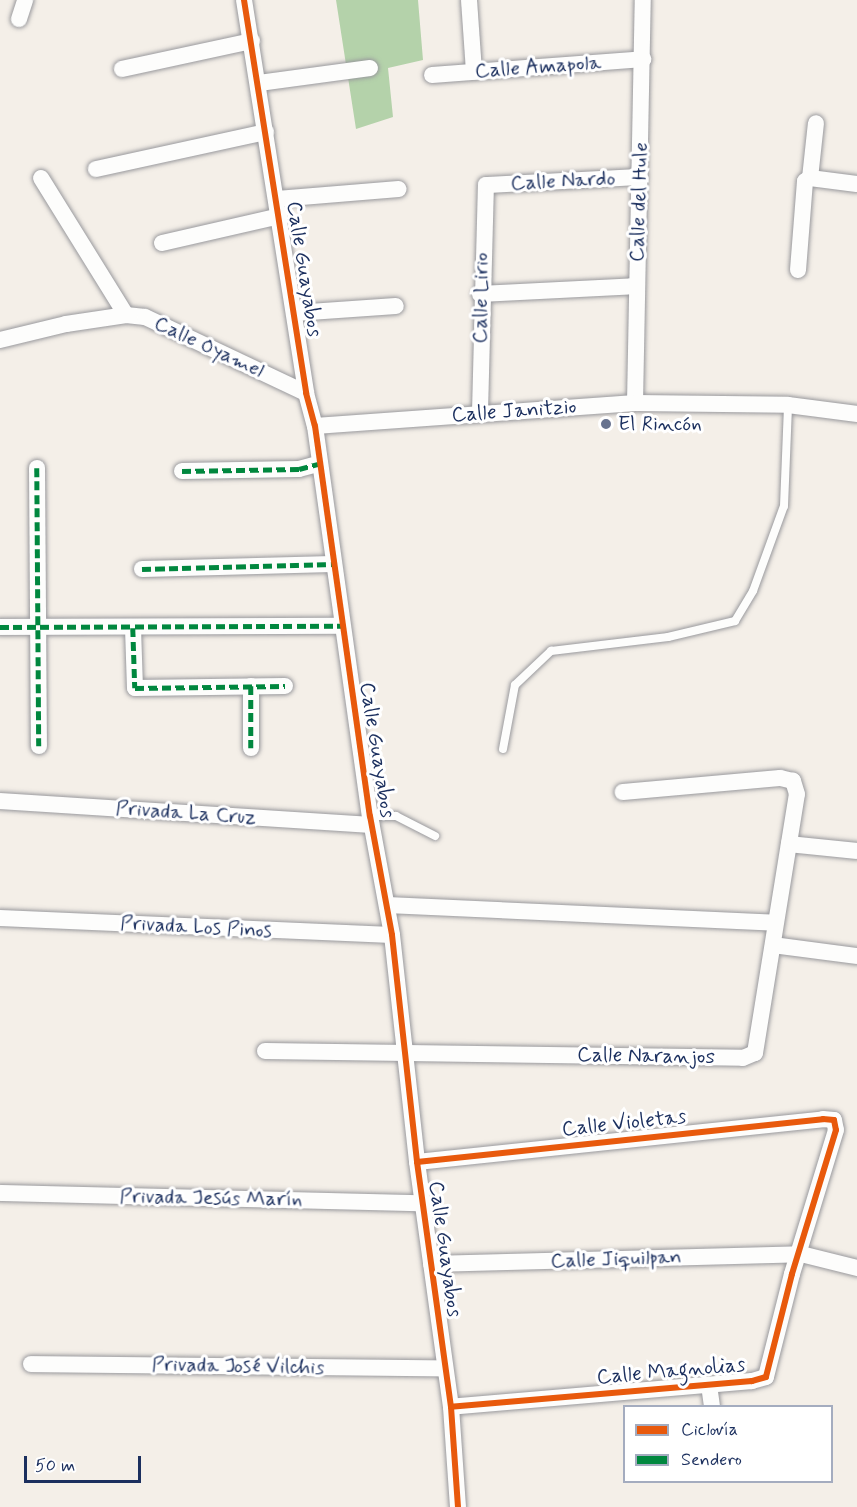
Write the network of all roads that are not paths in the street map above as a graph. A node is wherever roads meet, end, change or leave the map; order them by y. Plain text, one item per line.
1 (25, 0) edge
2 (244, 0) edge
3 (469, 0) edge
4 (643, 0) edge
5 (20, 19) dead end
6 (252, 41) junction
7 (643, 59) junction
8 (370, 68) dead end
9 (122, 69) dead end
10 (474, 72) junction
11 (432, 75) dead end
12 (259, 83) junction
13 (816, 123) dead end
14 (266, 132) junction
15 (96, 169) dead end
16 (640, 177) junction
17 (41, 178) dead end
18 (810, 178) junction
19 (857, 184) edge
20 (486, 185) joint
21 (399, 189) dead end
22 (277, 199) junction
23 (280, 216) junction
24 (162, 243) dead end
25 (798, 270) dead end
26 (637, 286) junction
27 (480, 294) junction
28 (396, 306) dead end
29 (295, 313) junction
30 (126, 315) junction
31 (0, 340) edge
32 (306, 393) junction
33 (634, 403) junction
34 (788, 405) junction
35 (480, 412) junction
36 (857, 414) edge
37 (315, 426) junction
38 (318, 464) junction
39 (37, 468) dead end
40 (182, 471) dead end
41 (334, 564) junction
42 (142, 569) dead end
43 (342, 626) junction
44 (0, 627) edge
45 (38, 627) junction
46 (133, 628) junction
47 (251, 686) junction
48 (285, 686) dead end
49 (39, 746) dead end
50 (251, 748) dead end
51 (503, 749) dead end
52 (623, 792) dead end
53 (0, 801) edge
54 (370, 820) junction
55 (435, 836) dead end
56 (789, 844) junction
57 (857, 851) edge
58 (387, 905) junction
59 (0, 918) edge
60 (776, 923) junction
61 (392, 935) junction
62 (773, 945) junction
63 (857, 956) edge
64 (405, 1051) junction
65 (265, 1052) dead end
66 (417, 1162) junction
67 (0, 1193) edge
68 (422, 1203) junction
69 (801, 1254) junction
70 (430, 1264) junction
71 (857, 1268) edge
72 (32, 1364) dead end
73 (445, 1368) junction
74 (709, 1385) junction
75 (631, 1399) edge
76 (712, 1405) edge
77 (451, 1407) junction
78 (458, 1507) edge

1 - 5 street
2 - 6 street, Calle Guayabos
3 - 10 street
4 - 7 street, Calle del Hule
6 - 9 street
6 - 12 street, Calle Guayabos
7 - 10 street, Calle Amapola
7 - 16 street, Calle del Hule
8 - 12 street
10 - 11 street, Calle Amapola
12 - 14 street, Calle Guayabos
13 - 18 street
14 - 15 street
14 - 22 street, Calle Guayabos
16 - 20 street, Calle Nardo
16 - 26 street, Calle del Hule
17 - 30 street, Calle Oyamel
18 - 19 street
18 - 25 street
20 - 27 street, Calle Lirio
21 - 22 street
22 - 23 street, Calle Guayabos
23 - 24 street
23 - 29 street, Calle Guayabos
26 - 27 street
26 - 33 street, Calle del Hule
27 - 35 street, Calle Lirio
28 - 29 street
29 - 32 street, Calle Guayabos
30 - 31 street
30 - 32 street, Calle Oyamel
32 - 37 street, Calle Guayabos
33 - 34 street, Calle Janitzio
33 - 35 street, Calle Janitzio
34 - 36 street, Calle Janitzio
34 - 51 lane
35 - 37 street, Calle Janitzio
37 - 38 street, Calle Guayabos
38 - 40 street
38 - 41 street, Calle Guayabos
39 - 45 street
41 - 42 street
41 - 43 street, Calle Guayabos
43 - 46 street
43 - 54 street, Calle Guayabos
44 - 45 street
45 - 46 street
45 - 49 street
46 - 47 street
47 - 48 street
47 - 50 street
52 - 56 street, Calle Naranjos
53 - 54 street, Privada La Cruz
54 - 55 lane
54 - 58 street, Calle Guayabos
56 - 57 street
56 - 60 street, Calle Naranjos
58 - 60 street
58 - 61 street, Calle Guayabos
59 - 61 street, Privada Los Pinos
60 - 62 street, Calle Naranjos
61 - 64 street, Calle Guayabos
62 - 63 street
62 - 64 street, Calle Naranjos
64 - 65 street, Calle Naranjos
64 - 66 street, Calle Guayabos
66 - 68 street, Calle Guayabos
66 - 69 street, Calle Violetas
67 - 68 street, Privada Jesús Marín
68 - 70 street, Calle Guayabos
69 - 70 street, Calle Jiquilpan
69 - 71 street, Calle Jiquilpan
69 - 74 street, Calle Magnolias
70 - 73 street, Calle Guayabos
72 - 73 street, Privada José Vilchis
73 - 77 street, Calle Guayabos
74 - 75 street, Calle Magnolias
74 - 76 street
75 - 77 street, Calle Magnolias
77 - 78 street, Calle Guayabos

